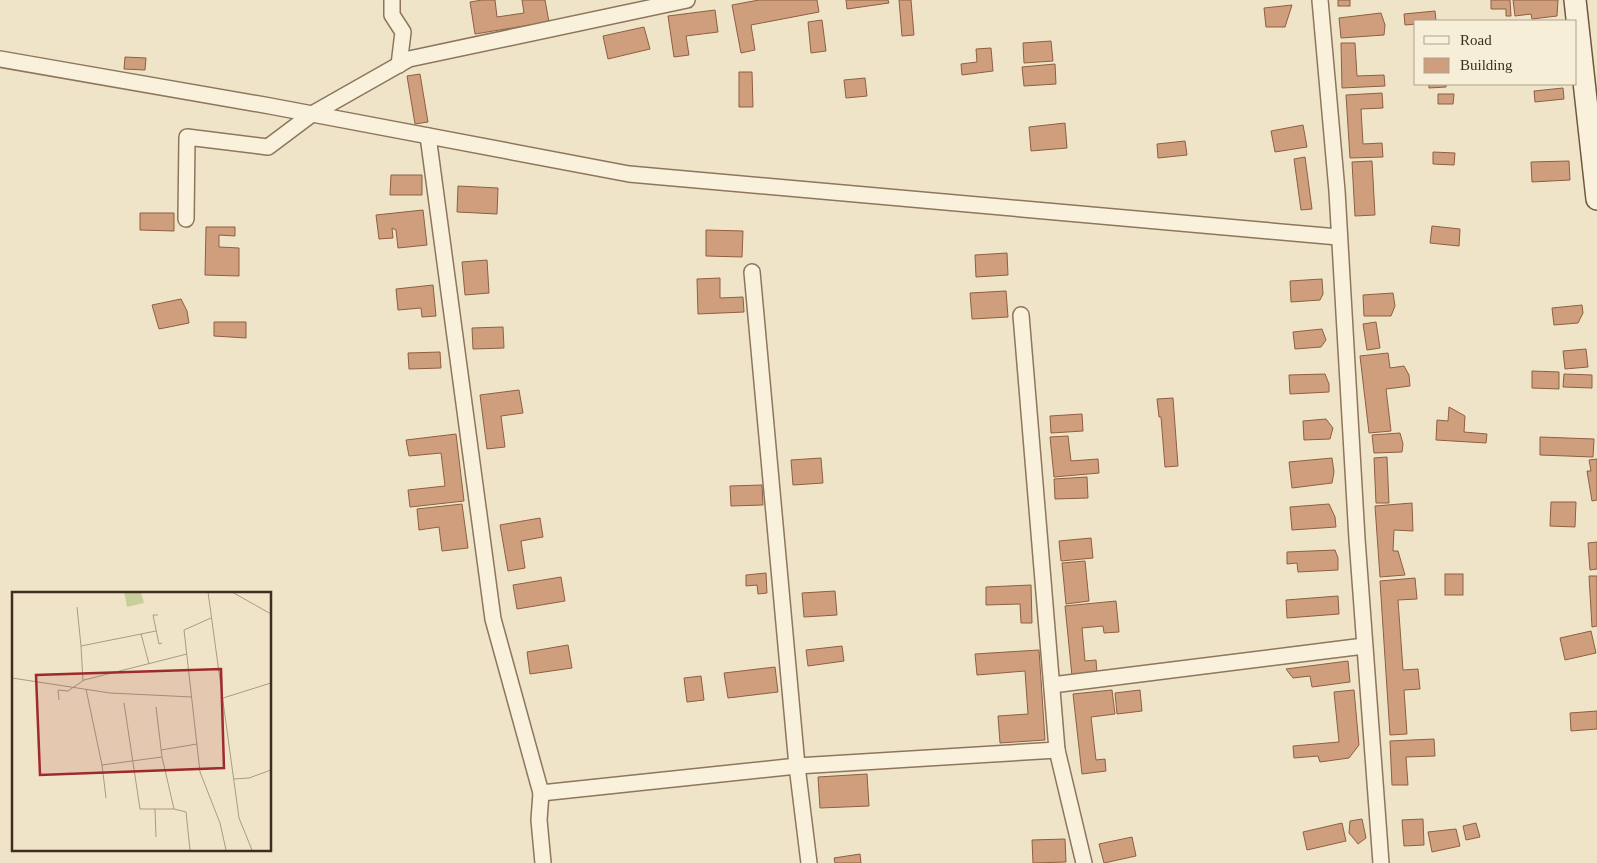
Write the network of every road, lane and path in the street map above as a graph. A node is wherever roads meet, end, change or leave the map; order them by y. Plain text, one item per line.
1 (392, 0) edge
2 (687, 0) edge
3 (1320, 0) edge
4 (1575, 0) edge
5 (0, 59) edge
6 (399, 65) junction
7 (312, 114) junction
8 (428, 136) junction
9 (1597, 199) edge
10 (186, 219) dead end
11 (1338, 237) junction
12 (752, 272) dead end
13 (1021, 315) dead end
14 (1364, 646) junction
15 (1052, 686) junction
16 (1057, 750) junction
17 (797, 766) junction
18 (541, 793) junction
19 (542, 863) edge
20 (809, 863) edge
21 (1084, 863) edge
22 (1381, 863) edge

1 - 6 street
2 - 6 street
3 - 11 street
4 - 9 street
5 - 7 street
6 - 7 street
7 - 8 street
7 - 10 street
8 - 11 street
8 - 18 street
11 - 14 street
12 - 17 street
13 - 15 street
14 - 15 street
14 - 22 street
15 - 16 street
16 - 17 street
16 - 21 street
17 - 18 street
17 - 20 street
18 - 19 street

